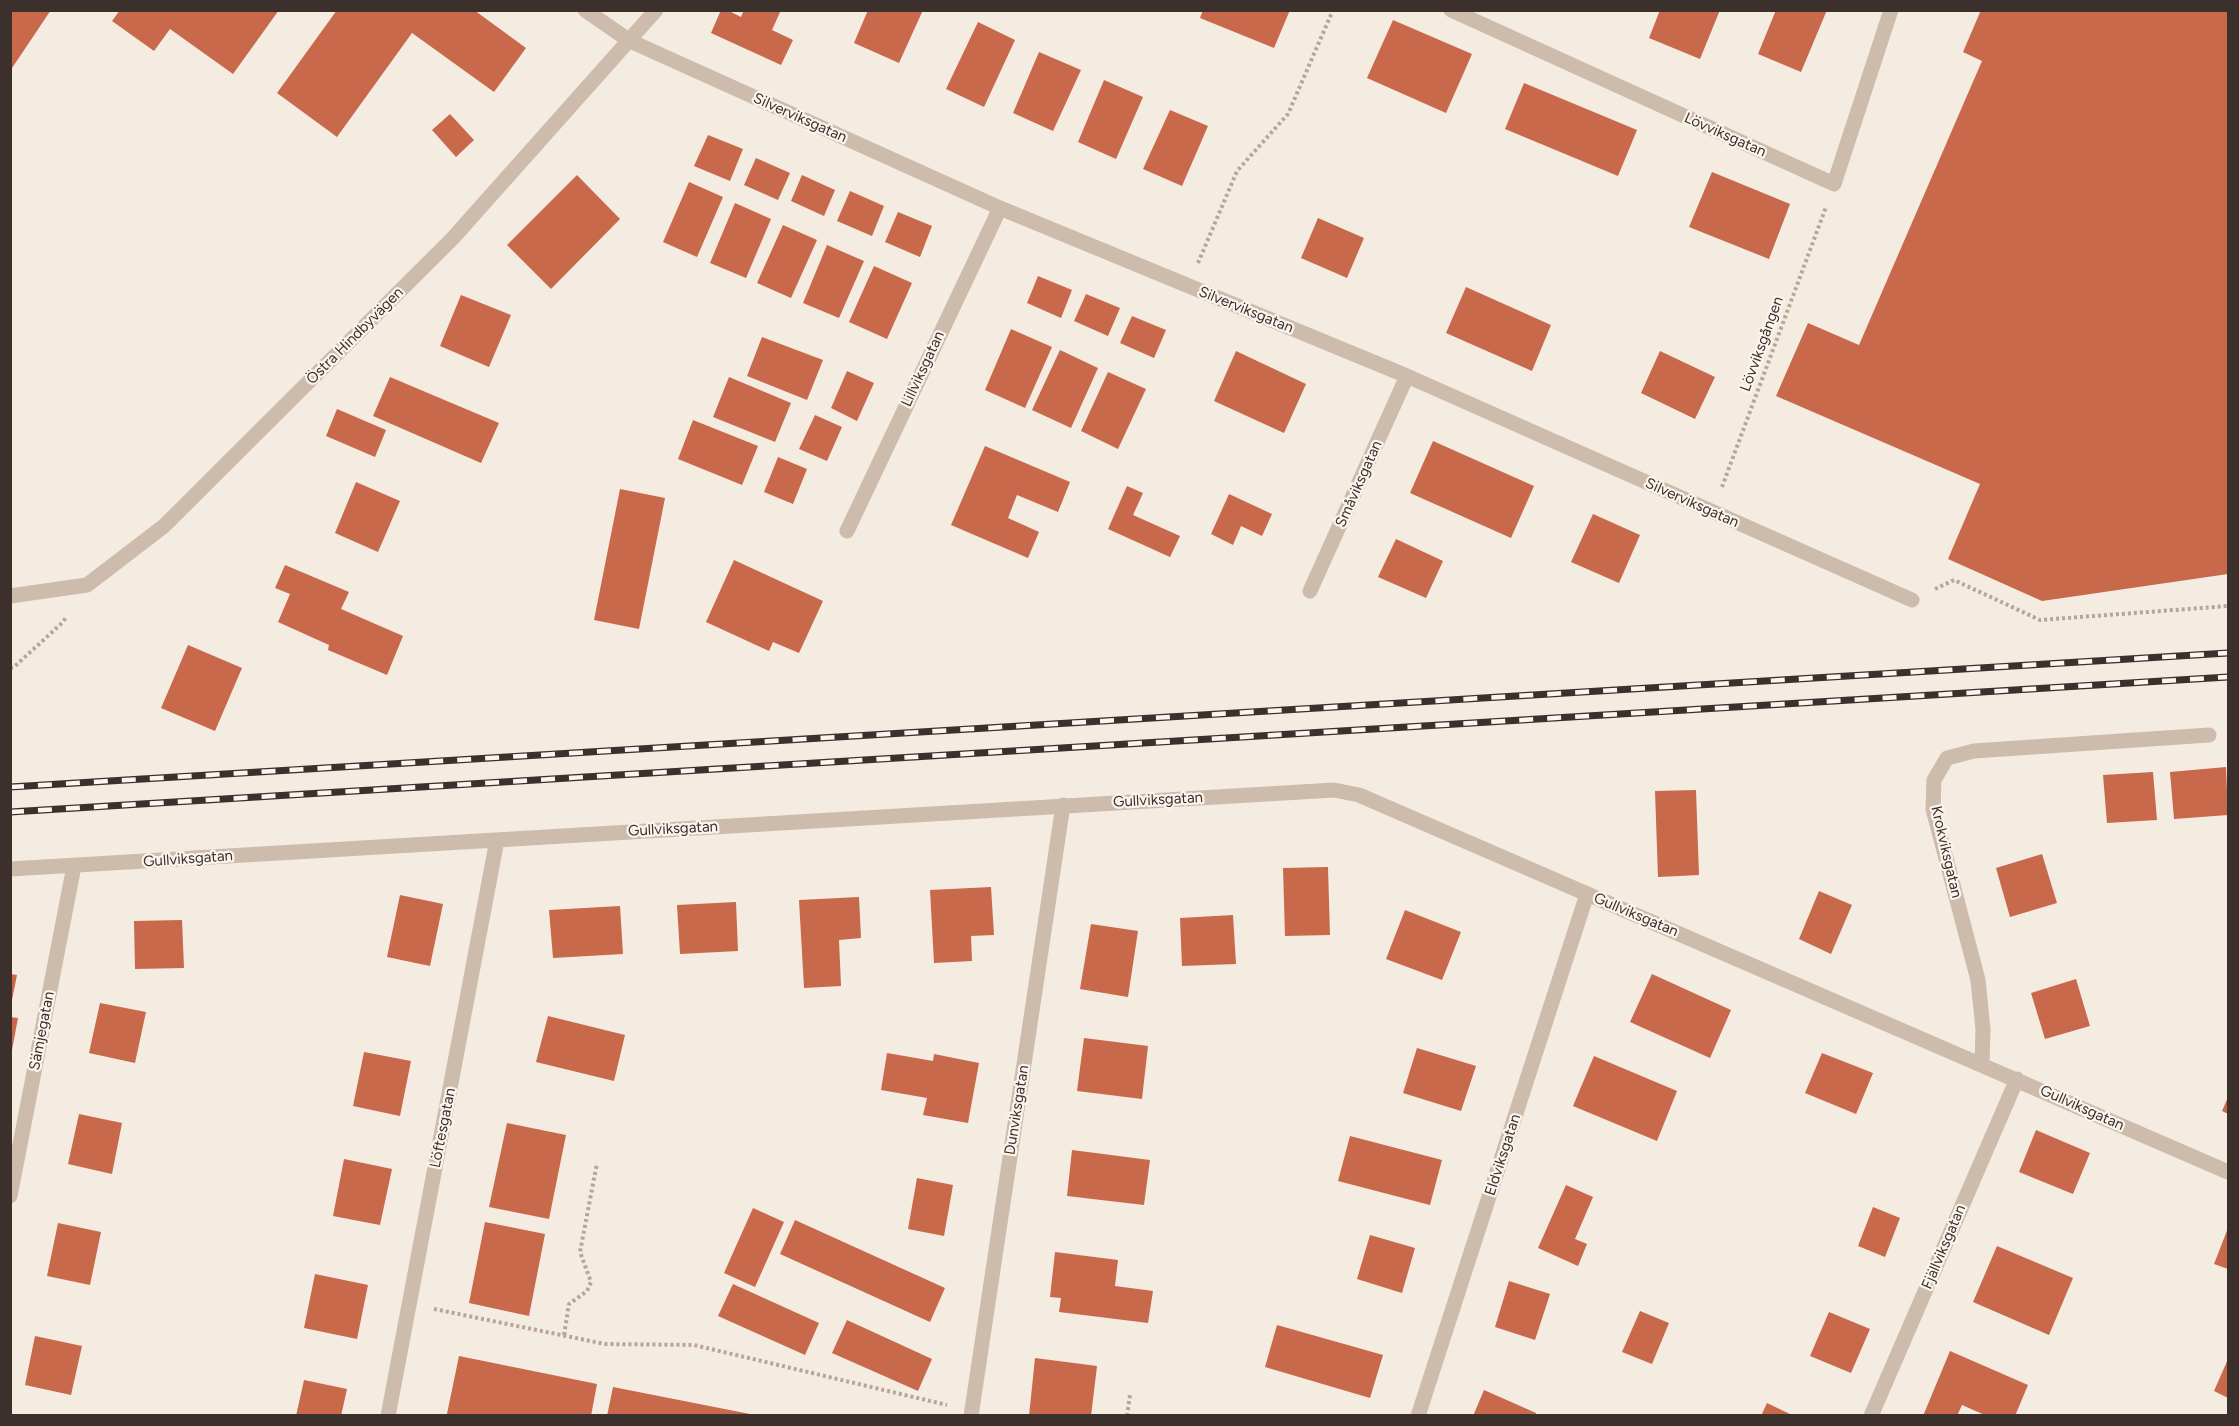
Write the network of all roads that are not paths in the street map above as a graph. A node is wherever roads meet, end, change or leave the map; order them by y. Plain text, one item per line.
1 (585, 10) edge
2 (656, 10) edge
3 (1451, 10) edge
4 (1891, 10) edge
5 (630, 41) junction
6 (1000, 208) junction
7 (1407, 376) junction
8 (847, 531) dead end
9 (1310, 591) dead end
10 (10, 596) edge
11 (1912, 600) road end
12 (2209, 735) dead end
13 (1063, 805) junction
14 (497, 840) junction
15 (74, 866) junction
16 (10, 869) edge
17 (1587, 894) junction
18 (1982, 1065) junction
19 (2017, 1079) junction
20 (2229, 1172) edge
21 (10, 1196) edge
22 (971, 1413) edge
23 (388, 1416) edge
24 (1418, 1416) edge
25 (1871, 1416) edge

1 - 5 street, Silverviksgatan
2 - 5 street, Östra Hindbyvägen
3 - 4 street, Lövviksgatan
5 - 6 street, Silverviksgatan
5 - 10 street, Östra Hindbyvägen
6 - 7 street, Silverviksgatan
6 - 8 street, Lillviksgatan
7 - 9 street, Småviksgatan
7 - 11 street, Silverviksgatan
12 - 18 street, Krokviksgatan
13 - 14 street, Gullviksgatan
13 - 17 street, Gullviksgatan
13 - 22 street, Dunviksgatan
14 - 15 street, Gullviksgatan
14 - 23 street, Löftesgatan
15 - 16 street, Gullviksgatan
15 - 21 street, Sämjegatan
17 - 18 street, Gullviksgatan
17 - 24 street, Eldviksgatan
18 - 19 street, Gullviksgatan
19 - 20 street, Gullviksgatan
19 - 25 street, Fjällviksgatan

